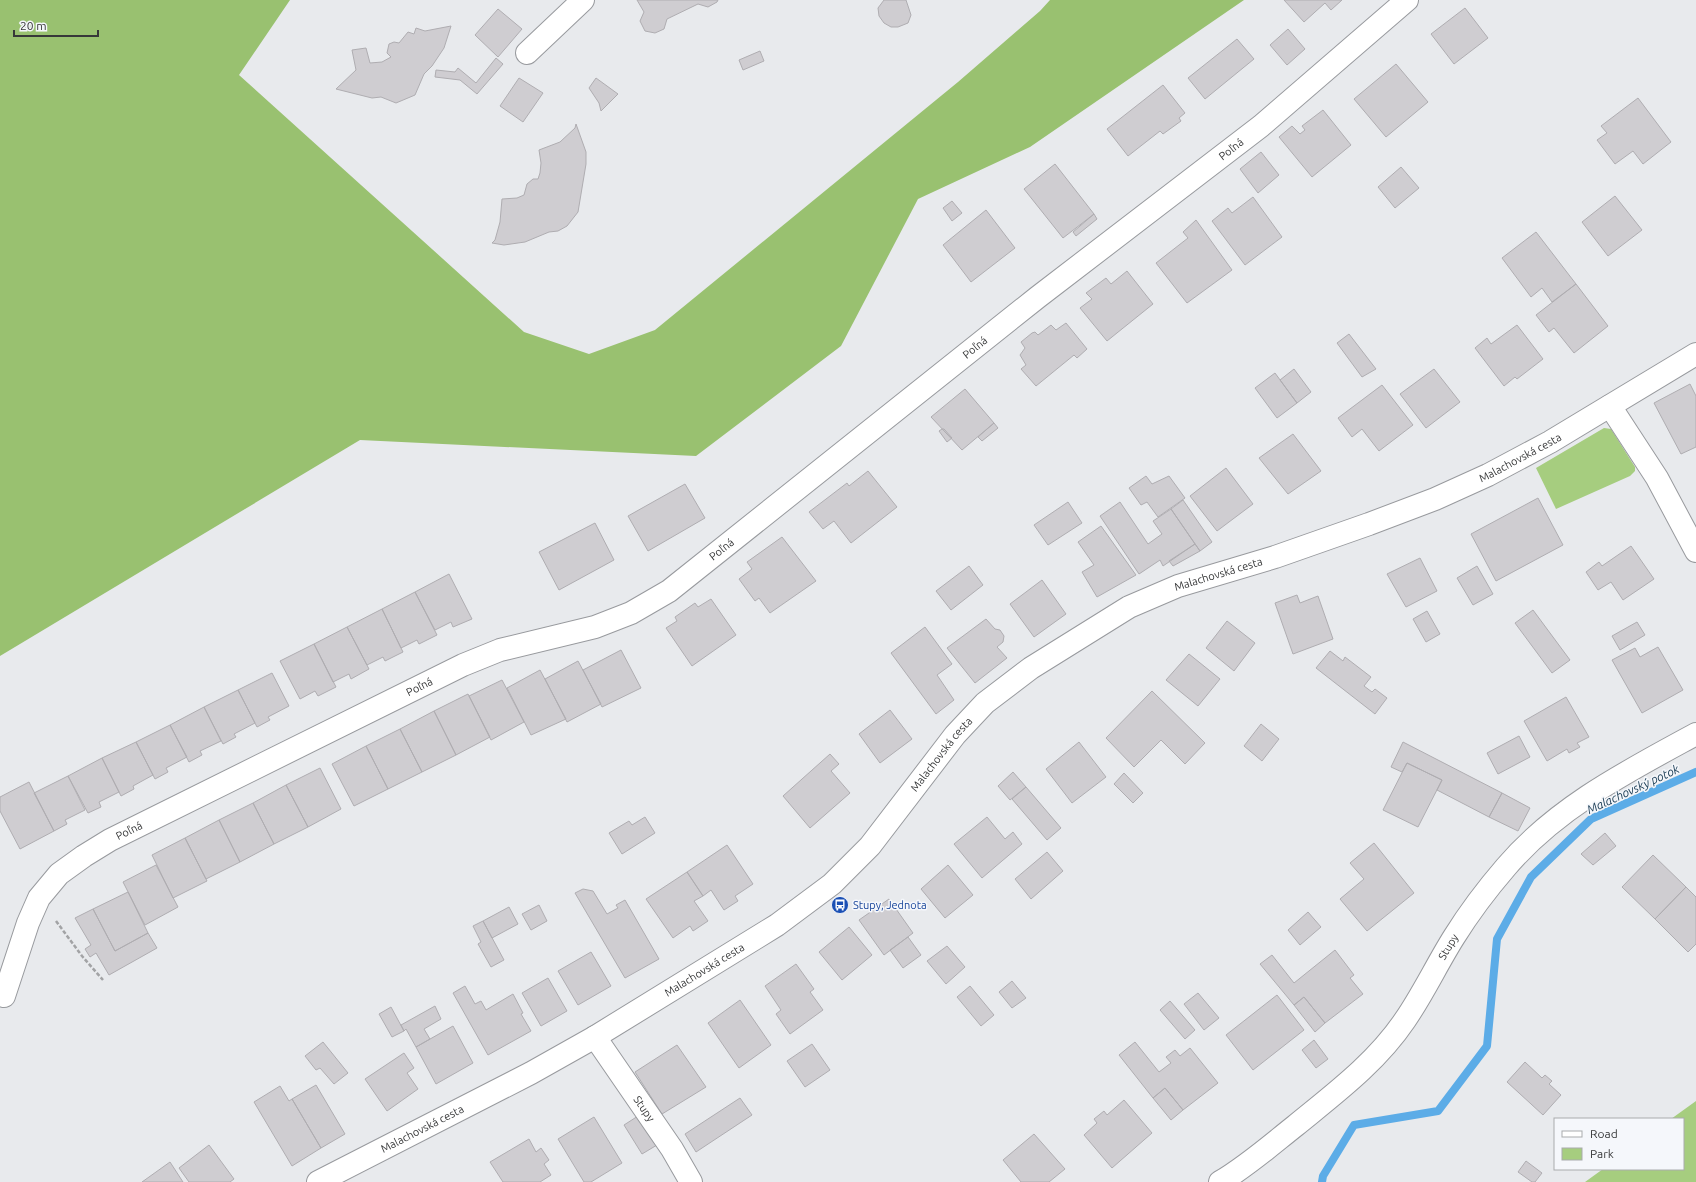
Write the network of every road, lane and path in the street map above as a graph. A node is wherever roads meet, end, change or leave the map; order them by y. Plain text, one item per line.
1 (583, 0) edge
2 (1407, 0) edge
3 (527, 53) dead end
4 (1695, 352) edge
5 (1610, 406) junction
6 (1696, 551) edge
7 (1696, 734) edge
8 (59, 924) dead end
9 (103, 980) dead end
10 (4, 996) dead end
11 (595, 1037) junction
12 (318, 1182) edge
13 (691, 1182) edge
14 (1220, 1182) edge

1 - 3 street
2 - 10 street, Poľná
4 - 5 street, Malachovská cesta
5 - 6 street
5 - 11 street, Malachovská cesta
7 - 14 street, Stupy
8 - 9 path
11 - 12 street, Malachovská cesta
11 - 13 street, Stupy

